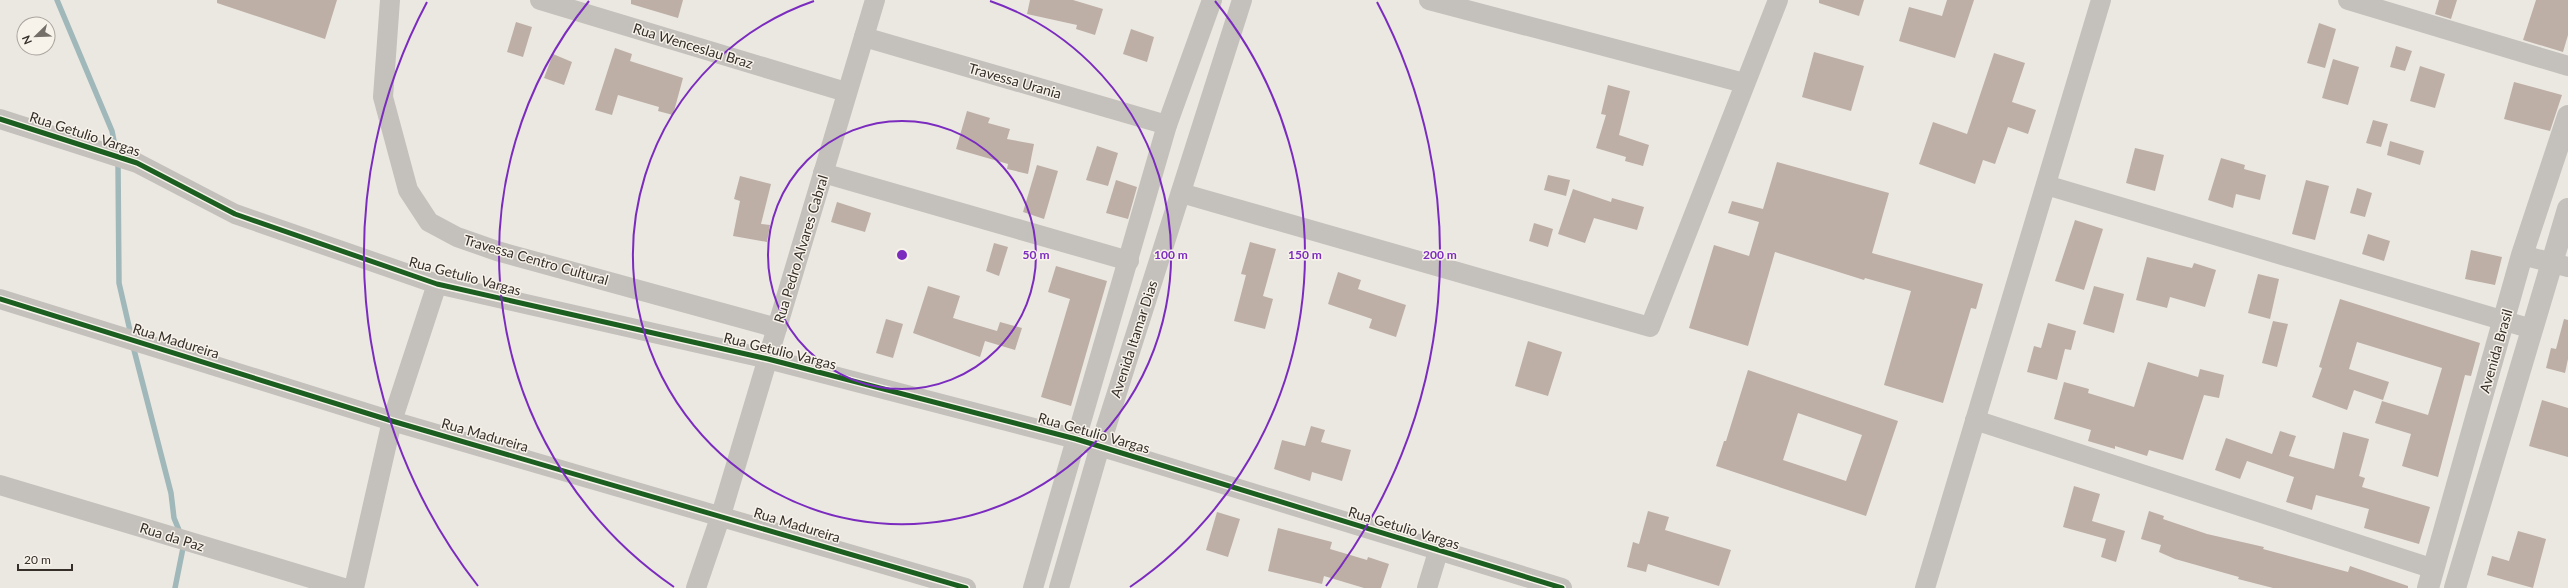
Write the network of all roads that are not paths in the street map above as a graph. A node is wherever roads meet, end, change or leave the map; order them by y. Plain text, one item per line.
1 (390, 0) edge
2 (540, 0) edge
3 (875, 0) edge
4 (1212, 0) edge
5 (1242, 0) edge
6 (1429, 0) edge
7 (1778, 0) edge
8 (2101, 0) edge
9 (2348, 0) edge
10 (864, 37) junction
11 (2568, 66) edge
12 (1744, 83) junction
13 (846, 92) junction
14 (2568, 116) edge
15 (0, 119) edge
16 (1167, 125) junction
17 (823, 173) junction
18 (2046, 185) junction
19 (1181, 193) junction
20 (2568, 209) edge
21 (2522, 255) junction
22 (1129, 261) junction
23 (2560, 266) edge
24 (437, 284) junction
25 (0, 299) edge
26 (2505, 322) junction
27 (777, 328) junction
28 (2532, 329) junction
29 (768, 359) junction
30 (392, 420) junction
31 (1975, 420) junction
32 (1076, 439) junction
33 (1100, 446) junction
34 (0, 485) edge
35 (721, 516) junction
36 (1438, 552) junction
37 (2431, 578) edge
38 (344, 588) edge
39 (354, 588) edge
40 (696, 588) edge
41 (966, 588) edge
42 (1033, 588) edge
43 (1059, 588) edge
44 (1427, 588) edge
45 (1562, 588) edge
46 (1925, 588) edge
47 (2455, 588) edge

1 - 27 street, Travessa Centro Cultural
2 - 13 street, Rua Wenceslau Braz
3 - 10 street, Rua Pedro Alvares Cabral
4 - 16 street, Avenida Itamar Dias
5 - 19 street, Avenida Itamar Dias
6 - 12 street
7 - 12 street
8 - 18 street
9 - 11 street
10 - 13 street, Rua Pedro Alvares Cabral
10 - 16 street, Travessa Urania
12 - 19 street
13 - 17 street, Rua Pedro Alvares Cabral
14 - 21 street, Avenida Brasil
15 - 24 street, Rua Getulio Vargas
16 - 22 street, Avenida Itamar Dias
17 - 22 street
17 - 27 street, Rua Pedro Alvares Cabral
18 - 26 street
18 - 31 street
19 - 33 street, Avenida Itamar Dias
20 - 23 street, Avenida Brasil
21 - 23 street
21 - 26 street, Avenida Brasil
22 - 32 street, Avenida Itamar Dias
23 - 28 street, Avenida Brasil
24 - 29 street, Rua Getulio Vargas
24 - 30 street
25 - 30 street, Rua Madureira
26 - 28 street
26 - 37 street, Avenida Brasil
27 - 29 street, Rua Pedro Alvares Cabral
28 - 47 street, Avenida Brasil
29 - 32 street, Rua Getulio Vargas
29 - 35 street, Rua Pedro Alvares Cabral
30 - 35 street, Rua Madureira
30 - 39 street
31 - 37 street
31 - 46 street
32 - 33 street, Rua Getulio Vargas
32 - 42 street, Avenida Itamar Dias
33 - 36 street, Rua Getulio Vargas
33 - 43 street, Avenida Itamar Dias
34 - 38 street, Rua da Paz
35 - 40 street, Rua Pedro Alvares Cabral
35 - 41 street, Rua Madureira
36 - 44 street
36 - 45 street, Rua Getulio Vargas

